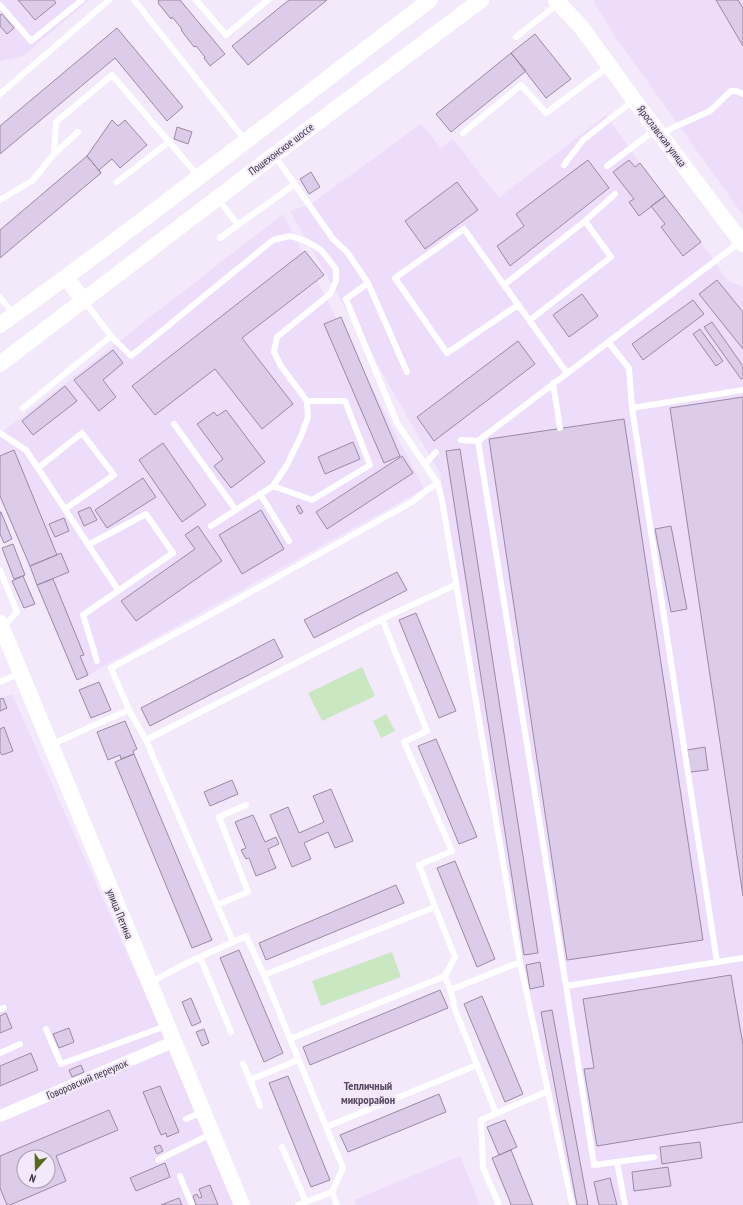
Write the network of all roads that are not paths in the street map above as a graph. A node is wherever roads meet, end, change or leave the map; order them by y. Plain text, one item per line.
1 (82, 0) edge
2 (109, 0) edge
3 (134, 0) edge
4 (196, 0) edge
5 (268, 0) edge
6 (430, 0) edge
7 (481, 0) edge
8 (562, 1) edge
9 (0, 5) edge
10 (516, 37) dead end
11 (609, 66) junction
12 (0, 94) edge
13 (743, 94) edge
14 (634, 100) junction
15 (78, 132) dead end
16 (659, 132) junction
17 (462, 133) dead end
18 (170, 141) junction
19 (246, 142) junction
20 (54, 154) junction
21 (274, 155) junction
22 (564, 165) dead end
23 (607, 166) dead end
24 (199, 177) junction
25 (117, 182) dead end
26 (294, 184) junction
27 (615, 194) dead end
28 (217, 198) junction
29 (0, 200) edge
30 (585, 221) junction
31 (238, 225) junction
32 (220, 238) dead end
33 (742, 242) edge
34 (66, 277) junction
35 (368, 283) junction
36 (504, 285) junction
37 (0, 297) edge
38 (83, 300) junction
39 (518, 305) junction
40 (14, 315) junction
41 (530, 320) junction
42 (0, 325) edge
43 (111, 336) junction
44 (608, 342) junction
45 (0, 364) edge
46 (407, 372) dead end
47 (567, 373) junction
48 (554, 383) junction
49 (743, 390) edge
50 (307, 401) junction
51 (23, 408) dead end
52 (632, 408) junction
53 (174, 424) dead end
54 (560, 428) dead end
55 (0, 433) edge
56 (461, 440) dead end
57 (478, 441) junction
58 (436, 452) dead end
59 (425, 464) junction
60 (38, 468) junction
61 (438, 484) junction
62 (272, 486) junction
63 (260, 494) junction
64 (65, 509) junction
65 (236, 510) junction
66 (211, 526) dead end
67 (289, 541) dead end
68 (88, 545) junction
69 (0, 570) edge
70 (455, 586) junction
71 (118, 590) junction
72 (382, 619) junction
73 (1, 626) edge
74 (97, 661) dead end
75 (20, 673) junction
76 (0, 682) edge
77 (129, 710) junction
78 (146, 740) junction
79 (51, 745) junction
80 (246, 805) dead end
81 (217, 905) junction
82 (435, 907) junction
83 (232, 942) junction
84 (200, 957) junction
85 (743, 958) edge
86 (520, 962) junction
87 (717, 962) junction
88 (264, 975) junction
89 (445, 976) junction
90 (149, 983) junction
91 (566, 986) junction
92 (450, 990) junction
93 (166, 1026) junction
94 (46, 1028) dead end
95 (231, 1032) dead end
96 (290, 1039) junction
97 (173, 1042) junction
98 (20, 1044) dead end
99 (0, 1053) edge
100 (298, 1060) junction
101 (243, 1064) dead end
102 (477, 1065) junction
103 (250, 1080) junction
104 (548, 1091) junction
105 (260, 1106) dead end
106 (202, 1112) junction
107 (496, 1112) junction
108 (0, 1116) edge
109 (186, 1119) dead end
110 (326, 1127) junction
111 (212, 1134) junction
112 (282, 1147) dead end
113 (654, 1158) dead end
114 (158, 1160) dead end
115 (617, 1162) junction
116 (180, 1176) dead end
117 (332, 1192) junction
118 (306, 1202) junction
119 (192, 1205) edge
120 (242, 1205) edge
121 (298, 1205) edge
122 (337, 1205) edge
123 (499, 1205) edge
124 (572, 1205) edge
125 (625, 1205) edge

1 - 9 lane
2 - 12 lane
3 - 19 lane
4 - 5 lane
6 - 19 main road
7 - 21 main road, Пошехонское шоссе
8 - 10 lane
8 - 11 main road, Ярославская улица
11 - 14 main road, Ярославская улица
11 - 17 lane
13 - 16 lane
14 - 16 main road, Ярославская улица
14 - 22 lane
15 - 20 lane
16 - 23 lane
16 - 33 main road, Ярославская улица
18 - 20 lane
18 - 24 lane
18 - 25 lane
19 - 24 main road
20 - 29 lane
21 - 26 lane
21 - 28 main road, Пошехонское шоссе
24 - 34 main road
26 - 31 lane
26 - 35 lane
27 - 30 lane
28 - 31 lane
28 - 38 main road, Пошехонское шоссе
30 - 36 lane
30 - 41 lane
31 - 32 lane
33 - 44 lane
34 - 38 main road
34 - 40 main road
35 - 46 lane
35 - 59 lane
36 - 39 lane
36 - 39 lane
37 - 40 lane
38 - 43 lane
38 - 45 main road, Пошехонское шоссе
39 - 41 lane
40 - 42 main road
41 - 47 lane
43 - 50 lane
43 - 51 lane
44 - 47 lane
44 - 52 lane
47 - 48 lane
48 - 54 lane
48 - 57 lane
49 - 52 lane
50 - 62 lane
50 - 62 lane
52 - 87 lane
53 - 65 lane
55 - 60 lane
56 - 57 lane
57 - 91 lane
58 - 59 lane
59 - 61 lane
60 - 64 lane
60 - 64 lane
61 - 70 lane
61 - 77 lane
62 - 63 lane
63 - 65 lane
63 - 67 lane
64 - 68 lane
65 - 66 lane
68 - 71 lane
68 - 71 lane
69 - 73 lane
70 - 72 lane
70 - 86 lane
71 - 74 lane
72 - 78 lane
72 - 82 lane
73 - 75 main road, улица Петина
75 - 76 lane
75 - 79 main road, улица Петина
77 - 78 lane
77 - 79 lane
78 - 81 lane
79 - 90 main road, улица Петина
80 - 81 lane
81 - 83 lane
82 - 88 lane
82 - 89 lane
83 - 84 lane
83 - 88 lane
84 - 90 lane
84 - 95 lane
85 - 87 lane
86 - 92 lane
86 - 104 lane
87 - 91 lane
88 - 96 lane
89 - 92 lane
89 - 96 lane
90 - 93 main road, улица Петина
91 - 115 lane
92 - 102 lane
93 - 94 lane
93 - 97 main road, улица Петина
96 - 100 lane
97 - 106 main road, улица Петина
97 - 108 street, Говоровский переулок
98 - 99 lane
100 - 103 lane
100 - 110 lane
101 - 103 lane
102 - 107 lane
102 - 110 lane
103 - 105 lane
104 - 107 lane
104 - 124 lane
106 - 109 lane
106 - 111 main road, улица Петина
107 - 123 lane
110 - 117 lane
111 - 114 lane
111 - 120 main road, улица Петина
112 - 118 lane
113 - 115 lane
115 - 125 lane
116 - 119 lane
117 - 118 lane
117 - 122 lane
118 - 121 lane

